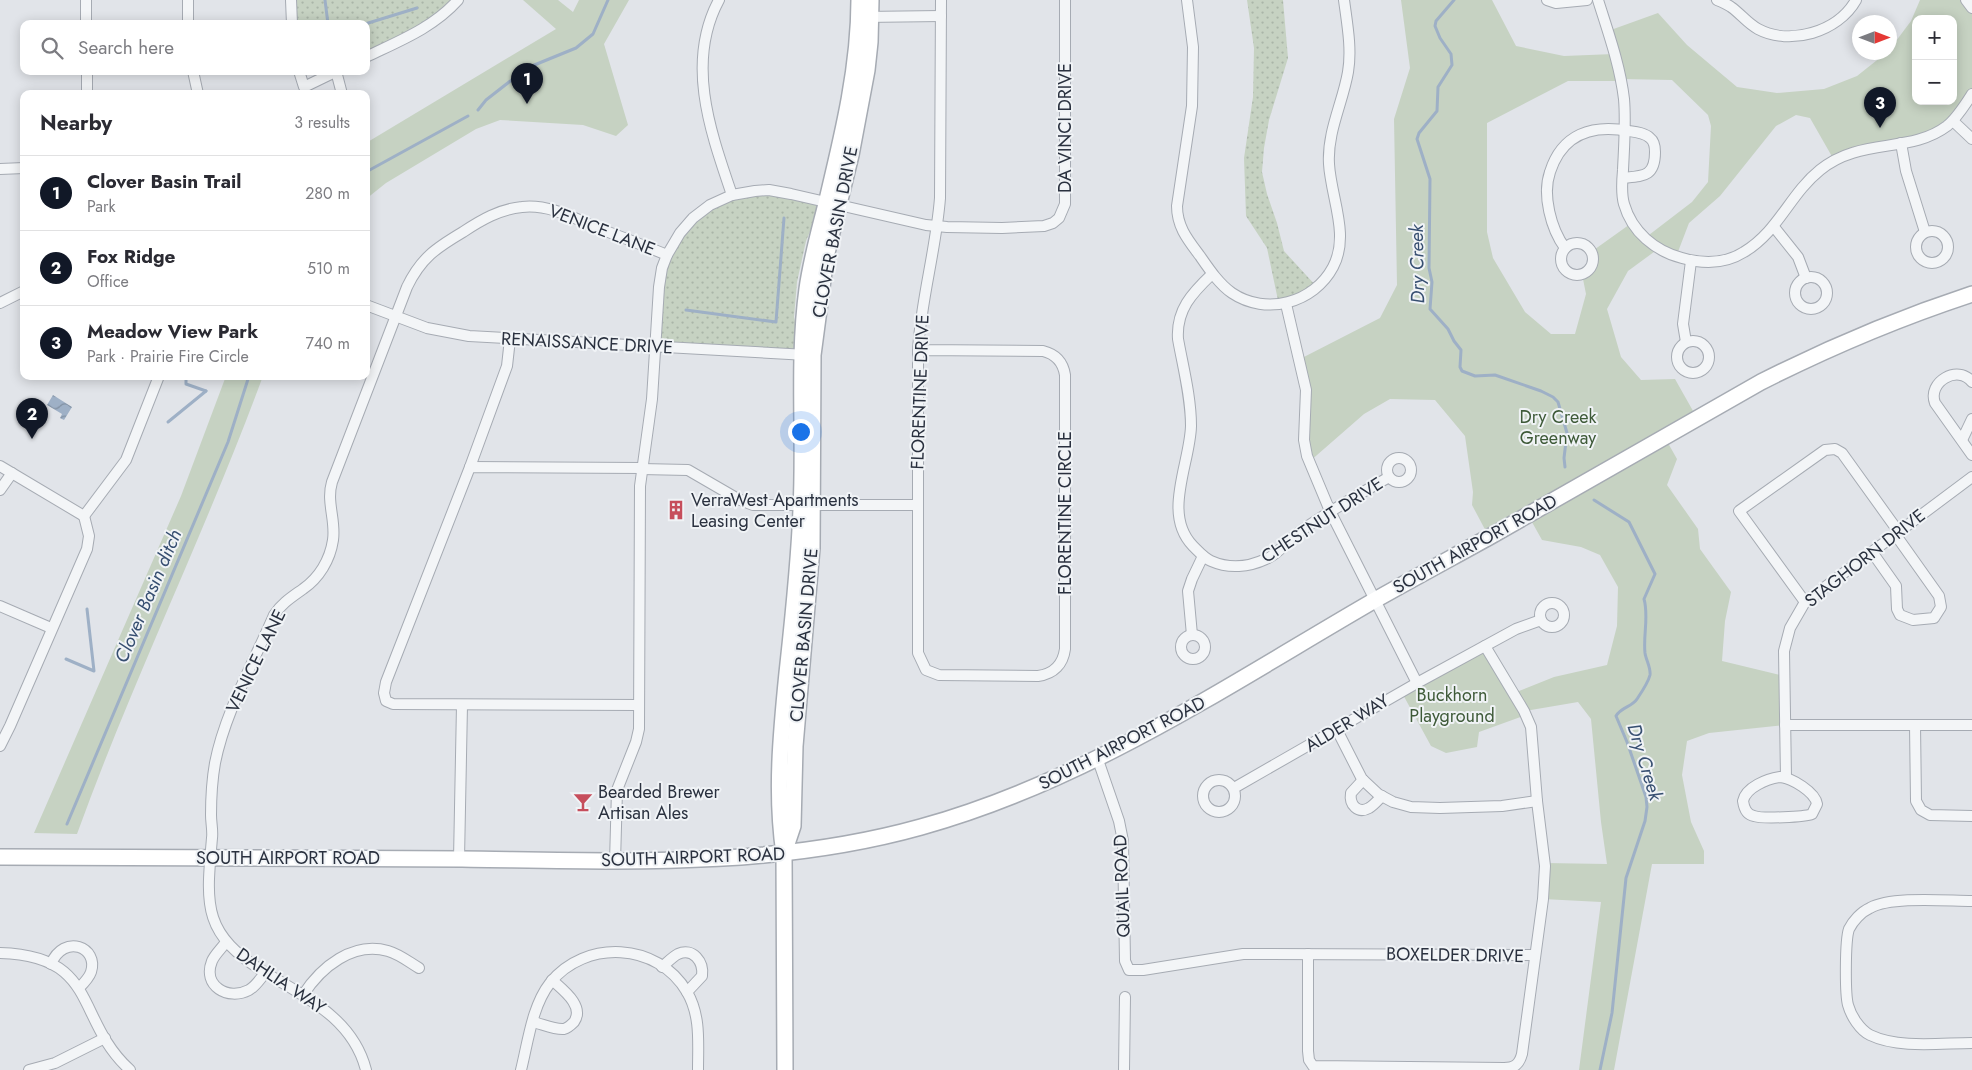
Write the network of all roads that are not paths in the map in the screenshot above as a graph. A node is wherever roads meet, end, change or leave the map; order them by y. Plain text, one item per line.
1 (86, 0) edge
2 (188, 0) edge
3 (291, 0) edge
4 (458, 0) edge
5 (719, 0) edge
6 (859, 0) edge
7 (871, 0) edge
8 (941, 0) edge
9 (1065, 0) edge
10 (1187, 0) edge
11 (1344, 0) edge
12 (1548, 0) edge
13 (1588, 0) edge
14 (1598, 0) edge
15 (1718, 0) edge
16 (1856, 0) edge
17 (1732, 3) edge
18 (941, 16) junction
19 (865, 17) junction
20 (86, 20) edge
21 (188, 20) edge
22 (292, 20) edge
23 (370, 55) edge
24 (87, 75) edge
25 (194, 75) edge
26 (301, 75) edge
27 (330, 75) edge
28 (338, 75) edge
29 (87, 90) edge
30 (197, 90) edge
31 (305, 90) edge
32 (341, 90) edge
33 (1972, 94) edge
34 (1953, 121) junction
35 (1624, 130) junction
36 (1972, 138) edge
37 (1901, 143) junction
38 (20, 168) edge
39 (0, 170) edge
40 (1623, 178) junction
41 (732, 195) junction
42 (833, 203) junction
43 (937, 226) junction
44 (1774, 227) junction
45 (1925, 232) dead end
46 (1565, 248) dead end
47 (667, 254) junction
48 (1691, 261) junction
49 (1212, 274) junction
50 (1806, 278) dead end
51 (20, 293) edge
52 (1972, 294) edge
53 (0, 302) edge
54 (1286, 304) junction
55 (370, 307) edge
56 (396, 317) junction
57 (510, 339) junction
58 (1686, 342) dead end
59 (656, 346) junction
60 (918, 350) junction
61 (808, 355) junction
62 (157, 380) edge
63 (1972, 382) edge
64 (1972, 419) edge
65 (1962, 440) junction
66 (1972, 455) edge
67 (0, 466) edge
68 (470, 467) junction
69 (642, 468) junction
70 (12, 473) junction
71 (1389, 477) dead end
72 (1972, 477) edge
73 (0, 490) edge
74 (807, 506) junction
75 (917, 506) junction
76 (1330, 511) junction
77 (84, 516) junction
78 (1897, 532) junction
79 (1872, 552) junction
80 (1203, 556) junction
81 (1376, 600) junction
82 (1804, 602) junction
83 (0, 606) edge
84 (1541, 620) dead end
85 (51, 628) junction
86 (1192, 636) dead end
87 (1485, 646) junction
88 (922, 664) joint
89 (1417, 683) junction
90 (462, 705) junction
91 (639, 705) junction
92 (1785, 724) junction
93 (1915, 725) junction
94 (1972, 725) edge
95 (1336, 728) junction
96 (0, 746) edge
97 (1098, 760) junction
98 (1786, 778) junction
99 (1363, 780) junction
100 (1234, 788) dead end
101 (1382, 796) junction
102 (1537, 801) junction
103 (1972, 816) edge
104 (784, 854) junction
105 (0, 857) edge
106 (210, 857) junction
107 (459, 859) junction
108 (615, 862) junction
109 (1972, 901) edge
110 (226, 942) junction
111 (0, 953) edge
112 (1308, 954) junction
113 (1535, 955) junction
114 (51, 964) junction
115 (662, 967) junction
116 (419, 968) dead end
117 (1143, 970) joint
118 (265, 972) junction
119 (552, 980) junction
120 (79, 988) junction
121 (687, 992) junction
122 (303, 995) junction
123 (1125, 997) dead end
124 (533, 1022) junction
125 (105, 1038) junction
126 (1972, 1043) edge
127 (29, 1070) edge
128 (130, 1070) edge
129 (366, 1070) edge
130 (521, 1070) edge
131 (698, 1070) edge
132 (785, 1070) edge
133 (1124, 1070) edge

1 - 20 street
2 - 21 street
3 - 22 street
4 - 23 street
5 - 41 street
6 - 19 main road, CLOVER BASIN DRIVE
7 - 19 main road, CLOVER BASIN DRIVE
8 - 18 street, FLORENTINE DRIVE
9 - 43 street, DA VINCI DRIVE
10 - 49 street
11 - 54 street
12 - 13 street
14 - 35 street
15 - 17 street
16 - 17 street
18 - 19 street
18 - 43 street, FLORENTINE DRIVE
19 - 42 main road, CLOVER BASIN DRIVE
24 - 29 street
25 - 30 street
26 - 31 street
27 - 31 street
28 - 32 street
33 - 34 street
34 - 36 street
34 - 37 street
35 - 40 street
35 - 40 street
35 - 46 street
37 - 44 street
37 - 45 street
38 - 39 street
40 - 48 street
41 - 42 street, DA VINCI DRIVE
41 - 47 street, DA VINCI DRIVE
42 - 43 street, DA VINCI DRIVE
42 - 61 main road, CLOVER BASIN DRIVE
43 - 60 street, FLORENTINE DRIVE
44 - 48 street
44 - 50 street
47 - 56 street, VENICE LANE
47 - 59 street, DA VINCI DRIVE
48 - 58 street
49 - 54 street
49 - 80 street, CHESTNUT DRIVE
51 - 53 street
52 - 81 main road, SOUTH AIRPORT ROAD
54 - 76 street
55 - 56 street, RENAISSANCE DRIVE
56 - 57 street, RENAISSANCE DRIVE
56 - 106 street, VENICE LANE
57 - 59 street, RENAISSANCE DRIVE
57 - 68 street
59 - 61 street, RENAISSANCE DRIVE
59 - 69 street, DA VINCI DRIVE
60 - 75 street, FLORENTINE DRIVE
60 - 88 street, FLORENTINE CIRCLE
61 - 74 main road, CLOVER BASIN DRIVE
62 - 77 street
63 - 65 street
64 - 65 street
65 - 66 street
67 - 70 street
68 - 69 street
68 - 90 street
69 - 74 street
69 - 91 street, DA VINCI DRIVE
70 - 73 street
70 - 77 street
71 - 76 street, CHESTNUT DRIVE
72 - 78 street, STAGHORN DRIVE
74 - 75 street
74 - 104 main road, CLOVER BASIN DRIVE
75 - 88 street, FLORENTINE DRIVE
76 - 80 street, CHESTNUT DRIVE
76 - 81 street
77 - 85 street
78 - 79 street, STAGHORN DRIVE
78 - 79 street
78 - 82 street
79 - 82 street, STAGHORN DRIVE
80 - 86 street
81 - 89 street
81 - 97 main road, SOUTH AIRPORT ROAD
82 - 92 street, STAGHORN DRIVE
83 - 85 street
84 - 87 street, ALDER WAY
85 - 96 street
87 - 89 street, ALDER WAY
87 - 102 street, BOXELDER DRIVE
89 - 95 street, ALDER WAY
90 - 91 street
90 - 107 street
91 - 108 street, DA VINCI DRIVE
92 - 93 street
92 - 98 street, STAGHORN DRIVE
93 - 94 street
93 - 103 street
95 - 99 street
95 - 100 street, ALDER WAY
97 - 104 main road, SOUTH AIRPORT ROAD
97 - 117 street, QUAIL ROAD
98 - 98 street
99 - 101 street
99 - 101 street
101 - 102 street
102 - 113 street, BOXELDER DRIVE
104 - 108 main road, SOUTH AIRPORT ROAD
104 - 132 main road, CLOVER BASIN DRIVE
105 - 106 main road, SOUTH AIRPORT ROAD
106 - 107 main road, SOUTH AIRPORT ROAD
106 - 110 street, DAHLIA WAY
107 - 108 main road, SOUTH AIRPORT ROAD
109 - 126 street
110 - 118 street, DAHLIA WAY
110 - 118 street
111 - 114 street
112 - 113 street, BOXELDER DRIVE
112 - 113 street
112 - 117 street, BOXELDER DRIVE
114 - 120 street
114 - 120 street
115 - 119 street
115 - 121 street
115 - 121 street
116 - 122 street
118 - 122 street, DAHLIA WAY
119 - 124 street
119 - 124 street
120 - 125 street
121 - 131 street
122 - 129 street, DAHLIA WAY
123 - 133 street
124 - 130 street
125 - 127 street
125 - 128 street

